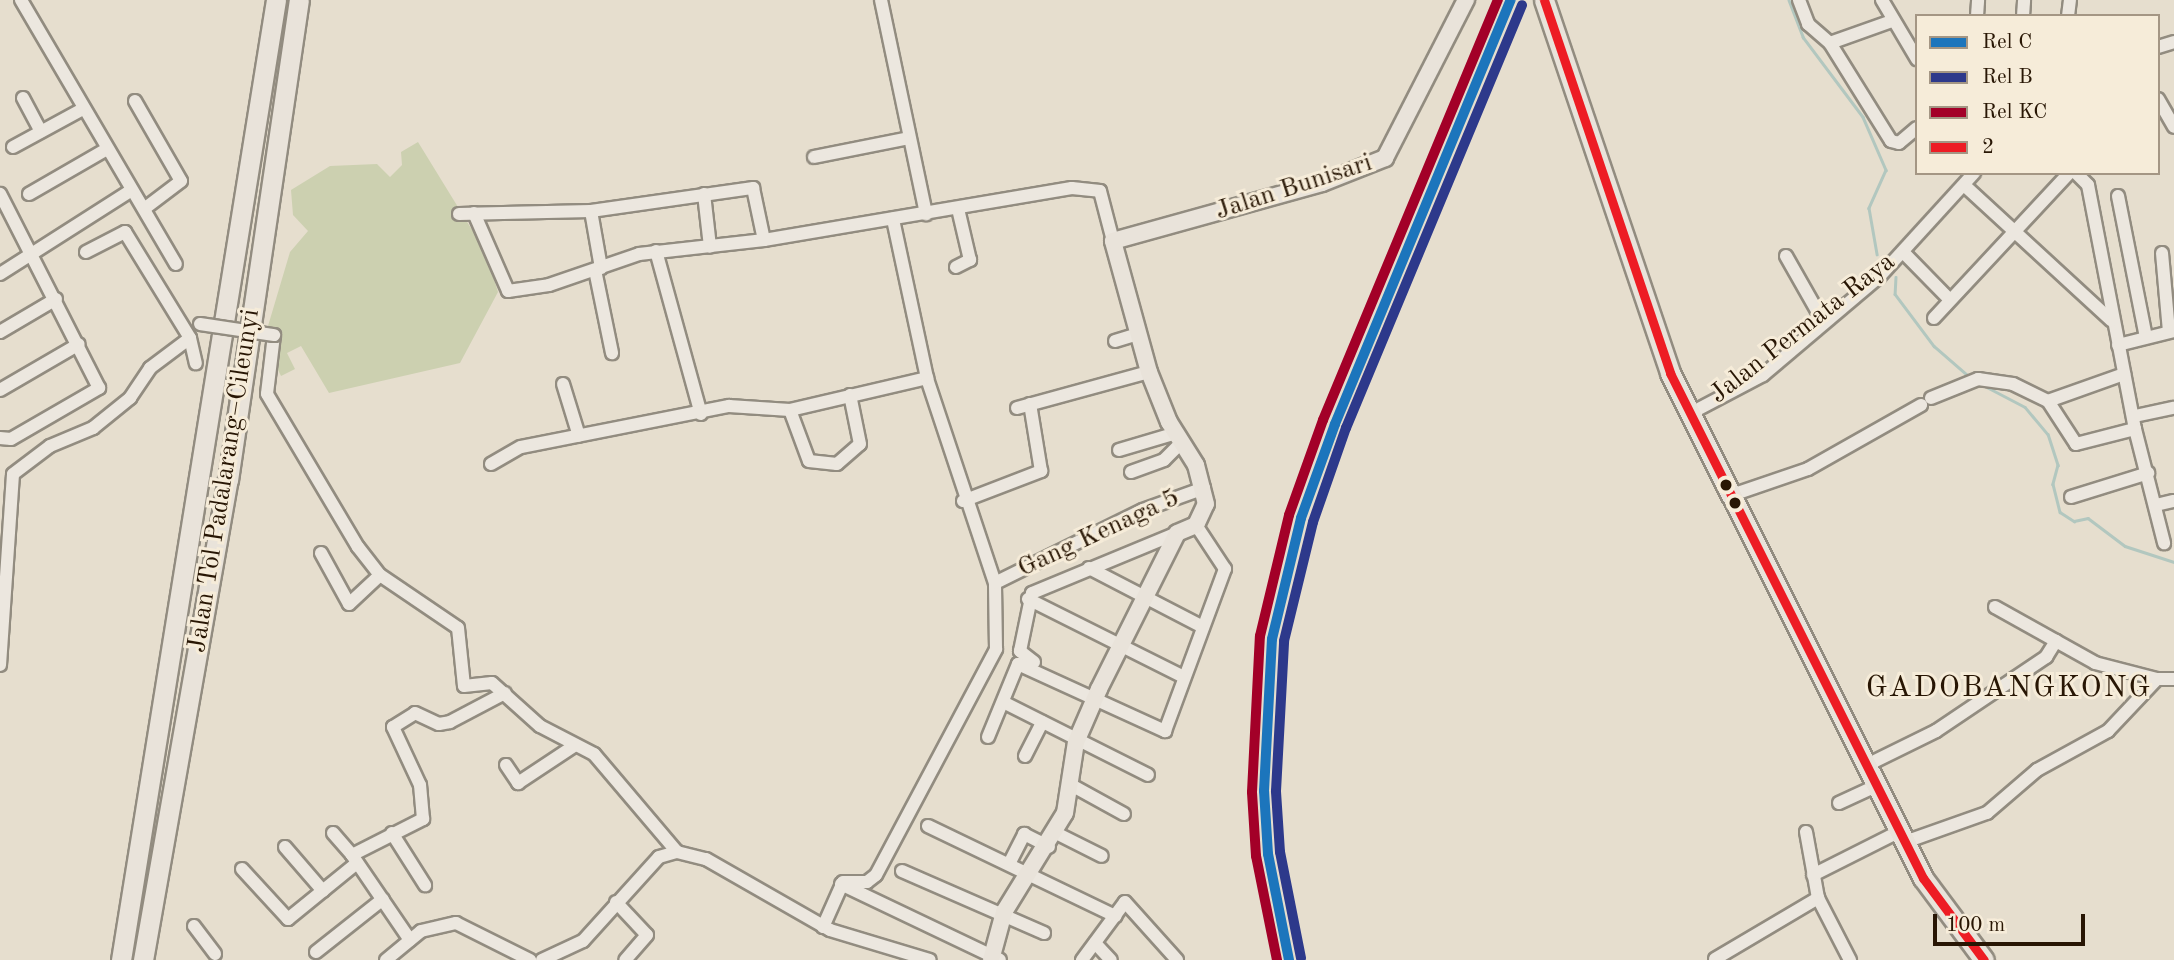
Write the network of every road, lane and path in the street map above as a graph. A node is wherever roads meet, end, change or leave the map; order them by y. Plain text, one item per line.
1 (21, 0) edge
2 (276, 0) edge
3 (299, 0) edge
4 (881, 0) edge
5 (1466, 0) edge
6 (1799, 0) edge
7 (1882, 0) edge
8 (1548, 3) edge
9 (1892, 21) junction
10 (1830, 43) junction
11 (1915, 56) edge
12 (23, 98) dead end
13 (135, 101) dead end
14 (2160, 102) edge
15 (83, 109) junction
16 (2174, 127) edge
17 (1915, 130) edge
18 (41, 132) junction
19 (909, 138) junction
20 (13, 147) dead end
21 (107, 149) junction
22 (814, 157) dead end
23 (1972, 175) edge
24 (2067, 175) edge
25 (2078, 175) edge
26 (1964, 185) junction
27 (132, 190) junction
28 (0, 194) edge
29 (29, 194) dead end
30 (704, 194) junction
31 (2118, 196) dead end
32 (145, 209) junction
33 (958, 209) junction
34 (591, 211) junction
35 (474, 213) junction
36 (459, 214) dead end
37 (926, 214) junction
38 (5, 217) edge
39 (893, 219) junction
40 (2013, 230) junction
41 (764, 240) junction
42 (1113, 241) junction
43 (710, 247) junction
44 (656, 251) junction
45 (86, 252) dead end
46 (1903, 252) junction
47 (2162, 253) dead end
48 (31, 254) junction
49 (1786, 256) dead end
50 (176, 264) dead end
51 (956, 267) dead end
52 (598, 269) junction
53 (0, 274) edge
54 (56, 299) junction
55 (1949, 299) junction
56 (1819, 314) junction
57 (1934, 318) dead end
58 (2112, 320) junction
59 (2171, 331) edge
60 (0, 332) edge
61 (1138, 334) junction
62 (2146, 337) junction
63 (190, 338) junction
64 (1115, 341) dead end
65 (79, 344) junction
66 (2118, 345) junction
67 (612, 353) dead end
68 (1149, 372) junction
69 (2124, 374) junction
70 (927, 378) junction
71 (563, 384) dead end
72 (0, 390) edge
73 (850, 394) junction
74 (2048, 401) junction
75 (1030, 404) junction
76 (1017, 408) dead end
77 (2174, 408) edge
78 (1697, 409) junction
79 (790, 410) junction
80 (701, 414) junction
81 (2135, 423) junction
82 (579, 436) junction
83 (0, 438) edge
84 (1179, 438) junction
85 (1119, 450) dead end
86 (491, 464) dead end
87 (1131, 472) dead end
88 (2148, 473) junction
89 (1205, 488) junction
90 (1732, 495) junction
91 (2071, 497) dead end
92 (963, 501) junction
93 (2174, 501) edge
94 (2156, 505) junction
95 (1196, 525) junction
96 (1177, 533) junction
97 (2164, 542) dead end
98 (321, 553) dead end
99 (1089, 568) junction
100 (380, 575) junction
101 (995, 583) junction
102 (1028, 599) junction
103 (1146, 599) junction
104 (1995, 607) dead end
105 (3, 625) edge
106 (1203, 627) junction
107 (2056, 641) junction
108 (1122, 647) junction
109 (0, 665) edge
110 (1184, 677) junction
111 (2157, 679) junction
112 (2174, 679) edge
113 (505, 693) junction
114 (1098, 693) junction
115 (1004, 703) junction
116 (1042, 722) junction
117 (988, 737) dead end
118 (1076, 742) junction
119 (574, 746) junction
120 (1025, 756) dead end
121 (506, 765) dead end
122 (1867, 765) junction
123 (1148, 775) dead end
124 (1878, 785) junction
125 (1073, 786) junction
126 (1839, 803) dead end
127 (1124, 814) dead end
128 (928, 826) dead end
129 (332, 832) dead end
130 (1806, 832) dead end
131 (392, 833) junction
132 (1903, 837) junction
133 (1052, 840) junction
134 (285, 847) dead end
135 (677, 852) junction
136 (1102, 856) dead end
137 (355, 859) junction
138 (1009, 863) junction
139 (242, 869) dead end
140 (902, 871) dead end
141 (1032, 874) junction
142 (1813, 875) junction
143 (841, 884) junction
144 (425, 885) dead end
145 (323, 891) junction
146 (1818, 898) junction
147 (383, 899) junction
148 (616, 902) junction
149 (1004, 912) junction
150 (1115, 916) junction
151 (194, 926) dead end
152 (823, 927) junction
153 (1044, 933) dead end
154 (410, 940) junction
155 (583, 942) junction
156 (1096, 943) junction
157 (316, 952) dead end
158 (214, 958) edge
159 (393, 958) edge
160 (994, 959) edge
161 (1715, 959) edge
162 (1984, 959) edge
163 (121, 960) edge
164 (143, 960) edge
165 (530, 960) edge
166 (542, 960) edge
167 (568, 960) edge
168 (625, 960) edge
169 (930, 960) edge
170 (1082, 960) edge
171 (1111, 960) edge
172 (1177, 960) edge
173 (1850, 960) edge

1 - 15 street
2 - 163 highway, Jalan Tol Padalarang–Cileunyi
3 - 164 highway, Jalan Tol Padalarang–Cileunyi
4 - 19 street
5 - 42 main road, Jalan Bunisari
6 - 10 street
7 - 9 street
8 - 78 highway
9 - 10 street
9 - 11 street
10 - 17 street
12 - 18 street
13 - 32 street
14 - 16 street
15 - 18 street
15 - 21 street
18 - 20 street
19 - 22 street
19 - 37 street
21 - 27 street
21 - 29 street
23 - 26 street
24 - 40 street
25 - 58 street
26 - 40 street
26 - 46 street
27 - 32 street
27 - 48 street
28 - 38 street
30 - 34 street
30 - 41 street
30 - 43 street
31 - 62 street
32 - 50 street
33 - 37 street
33 - 42 street
33 - 51 street
34 - 35 street
34 - 52 street
35 - 36 street
35 - 52 street
37 - 39 street
38 - 48 street
39 - 41 street
39 - 70 street
40 - 55 street
40 - 58 street
41 - 43 street
42 - 61 main road
43 - 44 street
44 - 52 street
44 - 80 street
45 - 63 street
46 - 55 street
46 - 56 street, Jalan Permata Raya
46 - 78 street
47 - 59 street
48 - 53 street
48 - 54 street
49 - 56 street
52 - 67 street
54 - 60 street
54 - 65 street
55 - 57 street
56 - 78 street, Jalan Permata Raya
58 - 66 street
59 - 62 street
61 - 64 street
61 - 68 main road
62 - 66 street
63 - 100 street, bridge
63 - 105 street
65 - 72 street
65 - 83 street
66 - 69 street
68 - 75 street
68 - 84 main road
69 - 74 street
69 - 81 street
70 - 73 street
70 - 92 street
71 - 82 street
73 - 79 street
73 - 79 street
74 - 81 street
74 - 90 street
75 - 76 street
75 - 92 street
77 - 81 street
78 - 90 highway
79 - 80 street
80 - 82 street
81 - 88 street
82 - 86 street
84 - 85 street
84 - 87 street
84 - 89 main road
88 - 91 street
88 - 94 street
89 - 95 main road
89 - 101 street, Gang Kenaga 5
90 - 122 highway
92 - 101 street
93 - 94 street
94 - 97 street
95 - 96 main road
95 - 106 street
96 - 99 street
96 - 103 main road
98 - 100 street
99 - 102 street
99 - 103 street
100 - 113 street
101 - 143 street
102 - 108 street
102 - 114 street
103 - 106 street
103 - 108 main road
104 - 107 street
105 - 109 street
106 - 110 street
107 - 111 street
107 - 122 street
108 - 110 street
108 - 114 main road
110 - 114 street
111 - 112 street
111 - 132 street
113 - 119 street
113 - 131 street
114 - 115 street
114 - 118 main road
115 - 116 street
115 - 117 street
116 - 118 street
116 - 120 street
118 - 123 street
118 - 125 main road
119 - 121 street
119 - 135 street
122 - 124 highway
124 - 126 street
124 - 132 highway
125 - 127 street
125 - 133 main road
128 - 138 street
129 - 137 street
130 - 142 street
131 - 137 street
131 - 144 street
132 - 142 street
132 - 162 highway
133 - 136 street
133 - 138 street
133 - 141 main road
134 - 145 street
135 - 148 street
135 - 152 street
137 - 145 street
137 - 147 street
138 - 141 street
139 - 145 street
140 - 149 street
141 - 149 main road
141 - 150 street
142 - 146 street
143 - 152 street
143 - 160 street
146 - 161 street
146 - 173 street
147 - 154 street
147 - 157 street
148 - 155 street
148 - 168 street
149 - 153 street
149 - 160 main road
150 - 156 street
150 - 172 street
151 - 158 street
152 - 169 street
154 - 159 street
154 - 165 street
155 - 166 street
155 - 167 street
156 - 170 street
156 - 171 street

